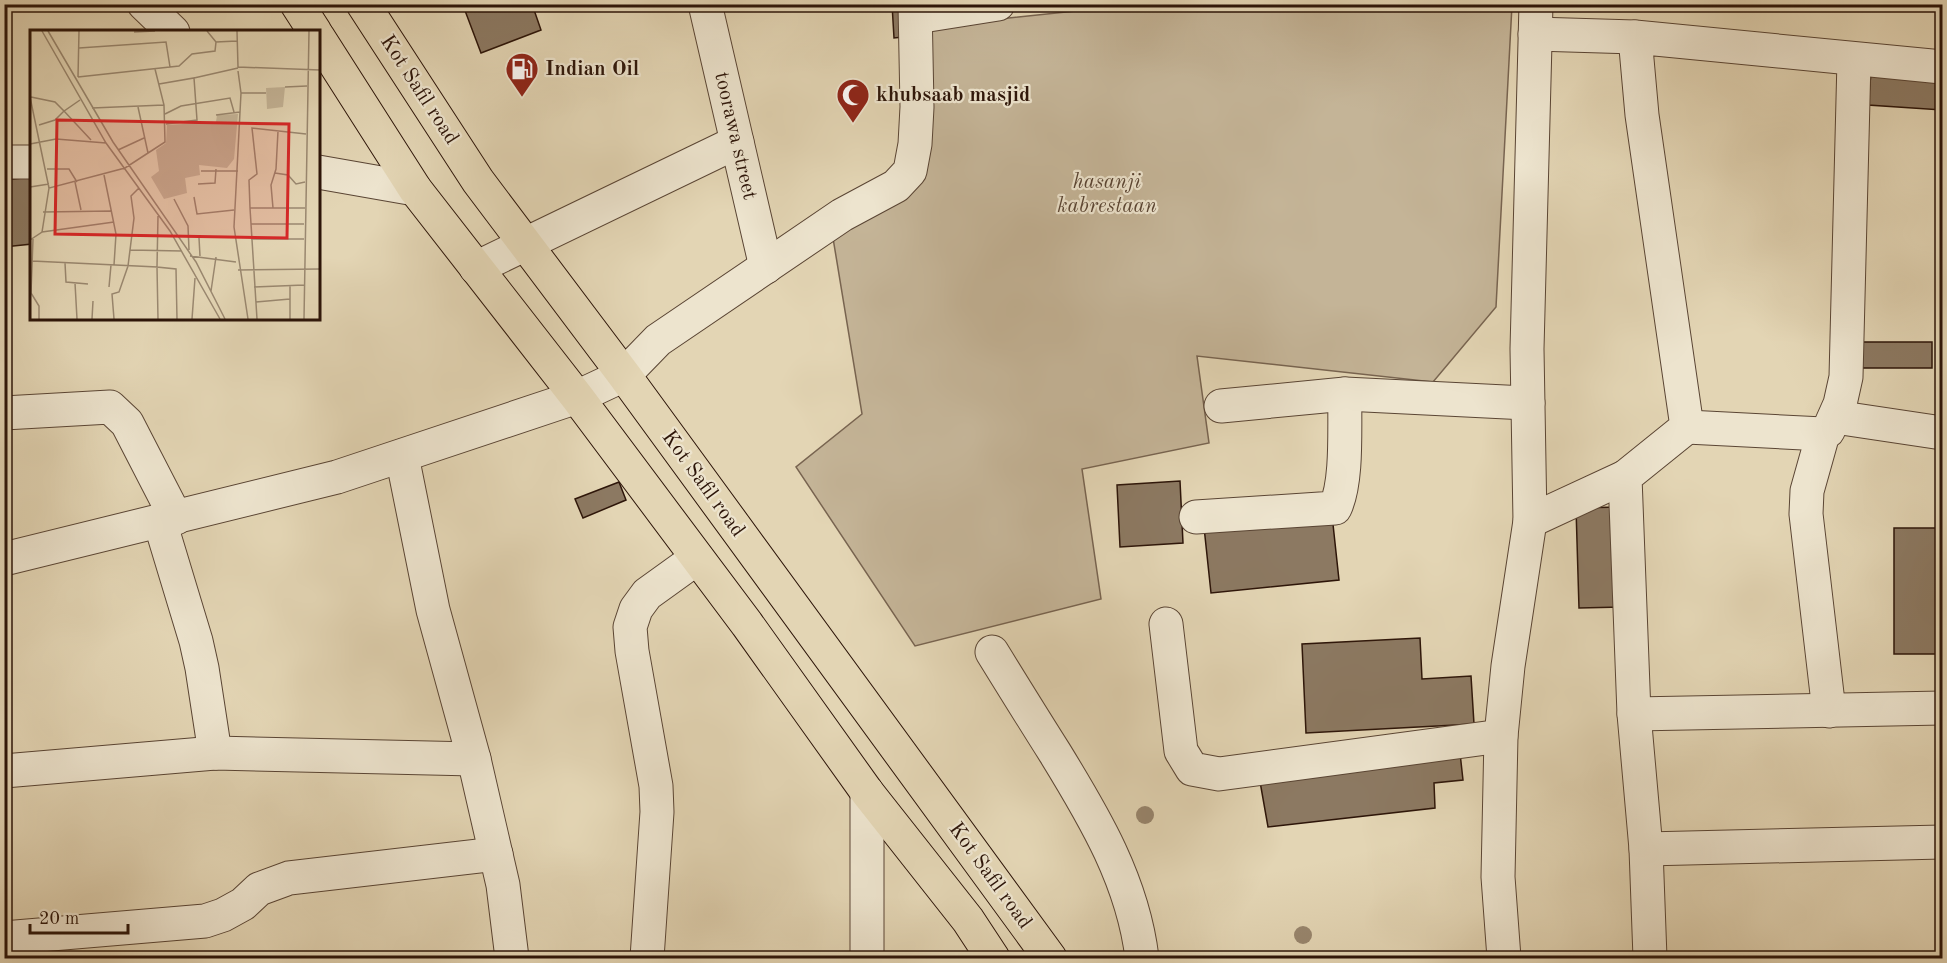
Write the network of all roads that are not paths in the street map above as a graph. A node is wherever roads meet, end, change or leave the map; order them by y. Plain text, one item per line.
1 (144, 4) edge
2 (297, 4) edge
3 (363, 4) edge
4 (705, 4) edge
5 (998, 4) edge
6 (916, 10) edge
7 (1535, 19) edge
8 (171, 30) edge
9 (314, 30) edge
10 (1635, 37) junction
11 (320, 40) edge
12 (1854, 60) junction
13 (1942, 68) edge
14 (737, 142) junction
15 (4, 162) edge
16 (30, 162) edge
17 (320, 172) edge
18 (415, 189) junction
19 (524, 245) junction
20 (766, 267) junction
21 (476, 268) junction
22 (624, 375) junction
23 (1345, 394) junction
24 (577, 397) junction
25 (1528, 403) junction
26 (1221, 406) dead end
27 (4, 413) edge
28 (1829, 425) junction
29 (1687, 427) junction
30 (1942, 433) edge
31 (402, 456) junction
32 (1625, 477) junction
33 (1196, 517) dead end
34 (168, 520) junction
35 (1530, 521) junction
36 (697, 558) junction
37 (4, 559) edge
38 (1166, 624) dead end
39 (992, 652) dead end
40 (1942, 708) edge
41 (1828, 711) junction
42 (1634, 714) junction
43 (1501, 736) junction
44 (215, 753) junction
45 (474, 759) junction
46 (4, 771) edge
47 (867, 792) junction
48 (1942, 842) edge
49 (1646, 849) junction
50 (496, 854) junction
51 (4, 938) edge
52 (512, 958) edge
53 (647, 958) edge
54 (867, 958) edge
55 (993, 958) edge
56 (1050, 958) edge
57 (1142, 958) edge
58 (1504, 958) edge
59 (1650, 958) edge

1 - 8 street
2 - 9 main road
3 - 19 main road, Kot Safil road
4 - 14 street, toorawa street
5 - 6 street
6 - 20 street
7 - 10 street
7 - 25 street
10 - 12 street
10 - 29 street
11 - 18 main road, Kot Safil road
12 - 13 street
12 - 28 street
14 - 19 street
14 - 20 street, toorawa street
15 - 16 street
17 - 18 street
18 - 21 main road, Kot Safil road
19 - 21 street
19 - 22 main road, Kot Safil road
20 - 22 street
21 - 24 main road, Kot Safil road
22 - 24 street
22 - 56 main road, Kot Safil road
23 - 25 street
23 - 26 street
23 - 33 street
24 - 31 street
24 - 36 main road, Kot Safil road
25 - 35 street
27 - 34 street
28 - 29 street
28 - 30 street
28 - 41 street
29 - 32 street
31 - 34 street
31 - 45 street
32 - 35 street
32 - 42 street
34 - 37 street
34 - 44 street
35 - 43 street
36 - 47 main road, Kot Safil road
36 - 53 street
38 - 43 street
39 - 57 street
40 - 41 street
41 - 42 street
42 - 49 street
43 - 58 street
44 - 45 street
44 - 46 street
45 - 50 street
47 - 54 street
47 - 55 main road, Kot Safil road
48 - 49 street
49 - 59 street
50 - 51 street
50 - 52 street

